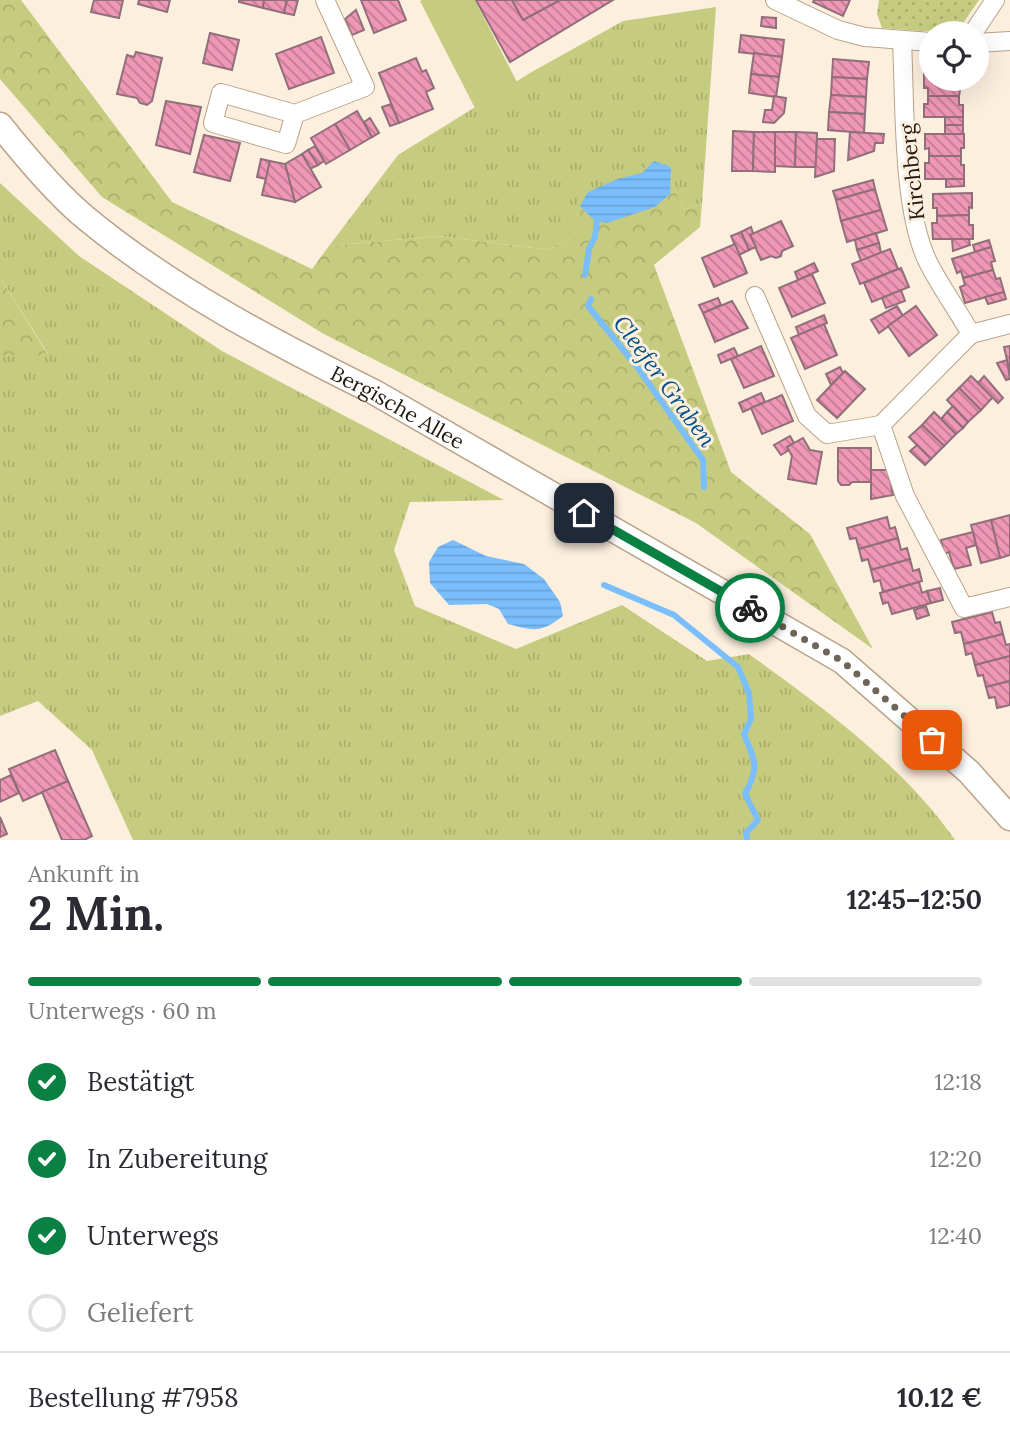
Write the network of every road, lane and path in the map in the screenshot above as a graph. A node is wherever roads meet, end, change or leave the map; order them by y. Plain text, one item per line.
1 (325, 0) edge
2 (775, 0) edge
3 (995, 0) edge
4 (981, 21) edge
5 (902, 41) junction
6 (1010, 41) edge
7 (919, 42) edge
8 (989, 42) edge
9 (295, 114) dead end
10 (0, 125) edge
11 (755, 296) dead end
12 (1010, 324) edge
13 (971, 334) junction
14 (881, 425) junction
15 (1010, 597) edge
16 (1010, 818) edge

1 - 9 street
2 - 5 street
3 - 4 street
5 - 7 street
5 - 13 street, Kirchberg
6 - 8 street
10 - 16 main road, Bergische Allee
11 - 14 street
12 - 13 street
13 - 14 street
14 - 15 street

